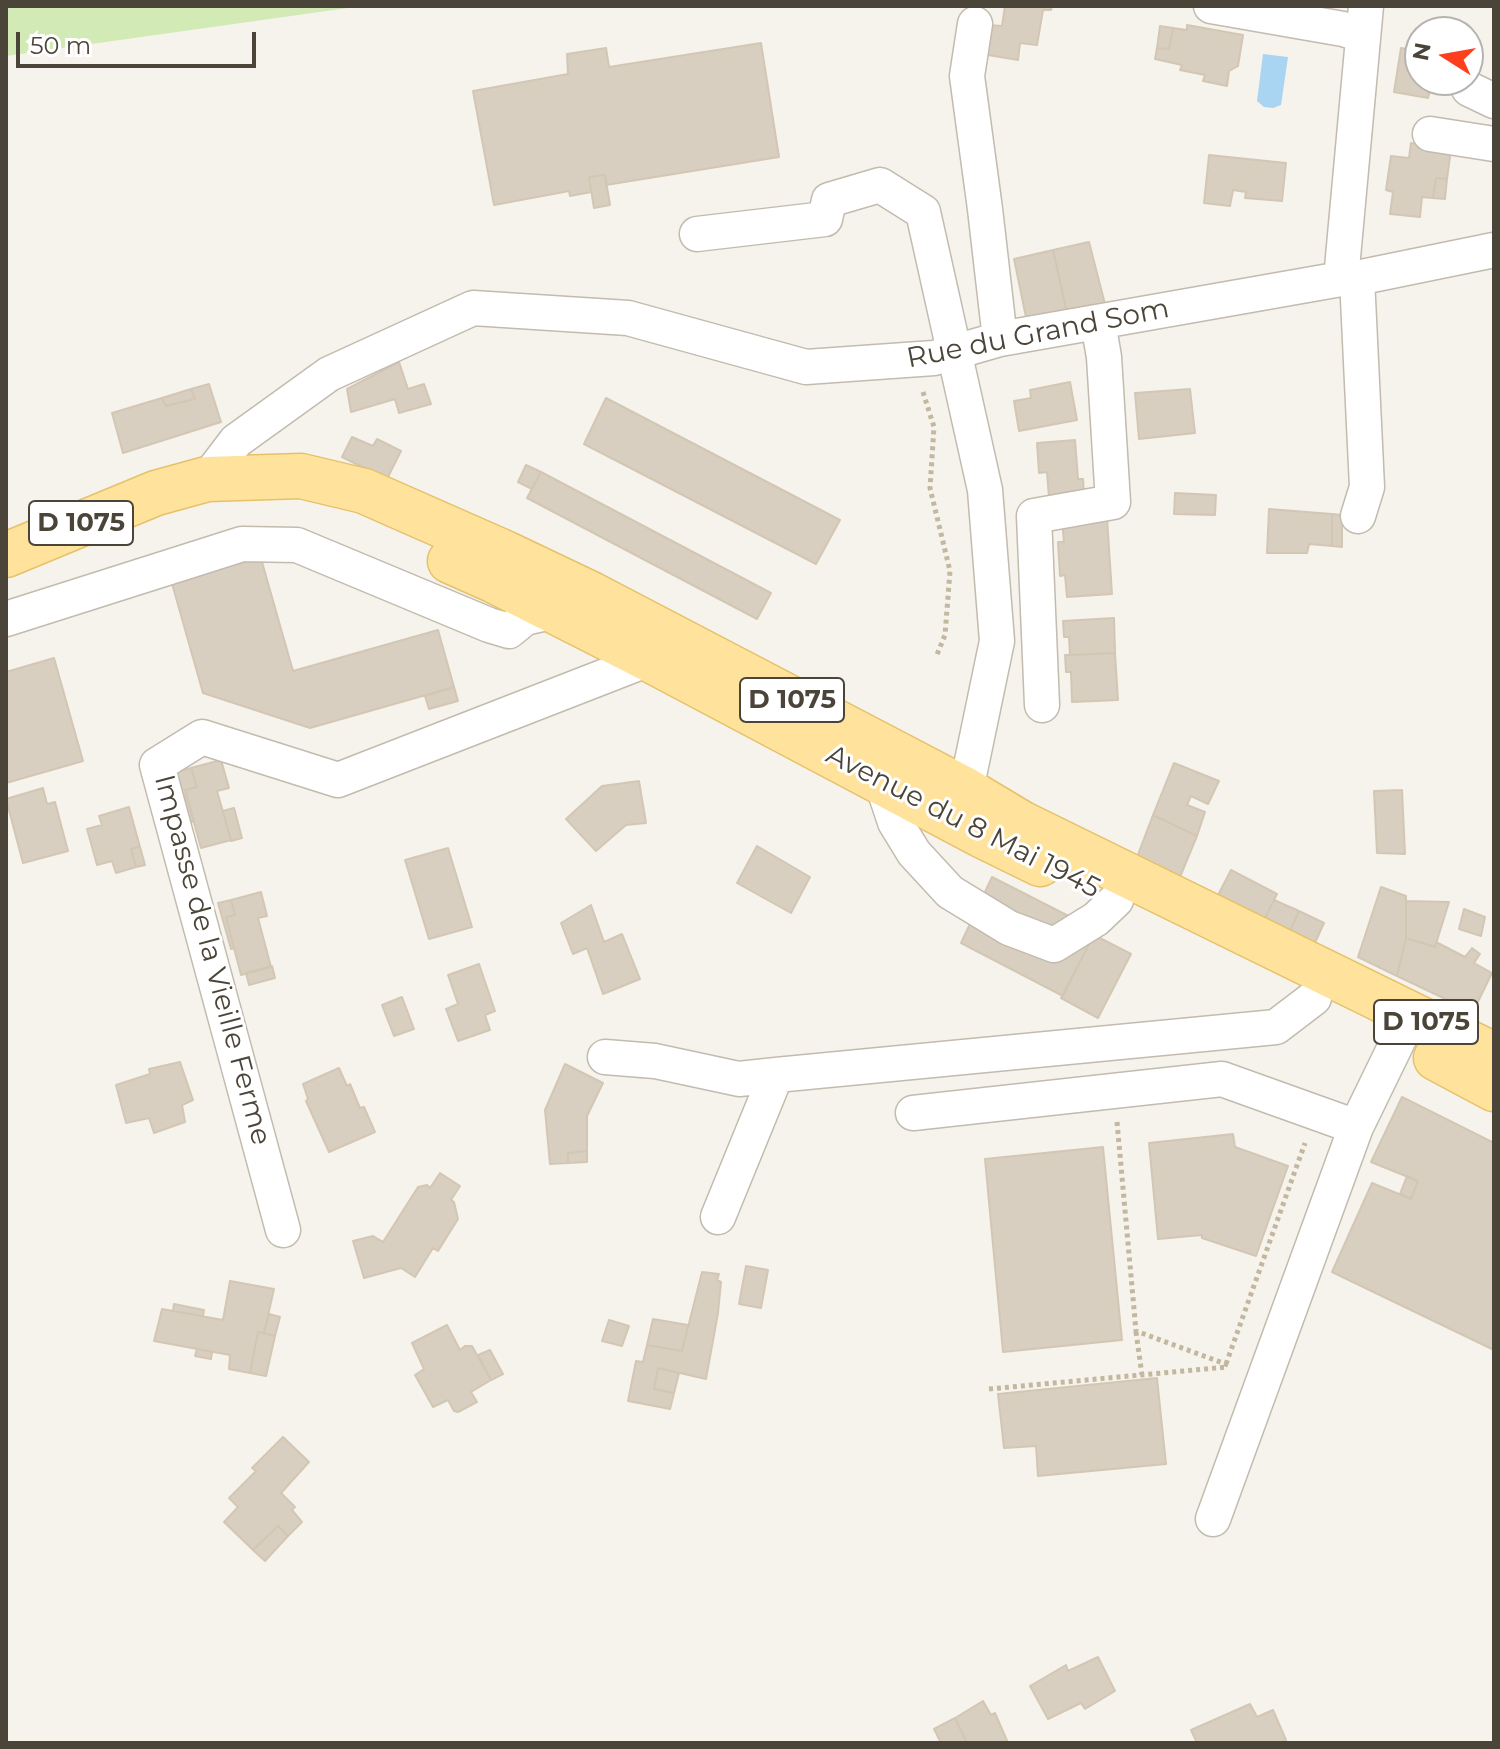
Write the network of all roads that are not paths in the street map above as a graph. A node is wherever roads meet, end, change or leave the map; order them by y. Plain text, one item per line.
1 (1211, 6) edge
2 (1364, 20) edge
3 (975, 24) dead end
4 (1430, 134) dead end
5 (1494, 144) edge
6 (697, 234) dead end
7 (1494, 250) edge
8 (1349, 278) junction
9 (1098, 322) junction
10 (1000, 339) junction
11 (955, 352) junction
12 (207, 479) junction
13 (156, 493) junction
14 (1358, 516) dead end
15 (6, 555) edge
16 (591, 594) junction
17 (550, 610) junction
18 (6, 619) edge
19 (656, 646) junction
20 (1042, 705) dead end
21 (887, 785) junction
22 (958, 804) junction
23 (1116, 900) junction
24 (1314, 998) junction
25 (1405, 1027) junction
26 (1494, 1055) edge
27 (605, 1057) dead end
28 (776, 1075) junction
29 (1494, 1089) edge
30 (913, 1113) dead end
31 (1356, 1127) junction
32 (718, 1217) dead end
33 (283, 1230) dead end
34 (1213, 1519) dead end

1 - 2 street
2 - 8 street
3 - 10 street
4 - 5 street
6 - 11 street
7 - 8 street, Rue du Grand Som
8 - 9 street, Rue du Grand Som
8 - 14 street
9 - 10 street, Rue du Grand Som
9 - 20 street
10 - 11 street, Rue du Grand Som
11 - 12 street, Rue du Grand Som
11 - 22 street
12 - 13 main road, Avenue du 8 Mai 1945 / D 1075
12 - 16 main road, Avenue du 8 Mai 1945 / D 1075
13 - 15 main road, Avenue du 8 Mai 1945 / D 1075
13 - 17 main road, Avenue du 8 Mai 1945 / D 1075
16 - 17 street
16 - 19 main road, Avenue du 8 Mai 1945 / D 1075
17 - 18 street
17 - 19 main road, Avenue du 8 Mai 1945 / D 1075
19 - 21 main road, Avenue du 8 Mai 1945 / D 1075
19 - 22 main road, Avenue du 8 Mai 1945 / D 1075
19 - 33 street, Impasse de la Vieille Ferme
21 - 22 main road, Avenue du 8 Mai 1945 / D 1075
21 - 23 street
22 - 23 main road, Avenue du 8 Mai 1945 / D 1075
22 - 25 main road, Avenue du 8 Mai 1945 / D 1075
23 - 24 main road, Avenue du 8 Mai 1945 / D 1075
24 - 25 main road, Avenue du 8 Mai 1945 / D 1075
24 - 28 street
25 - 26 main road, Avenue du 8 Mai 1945 / D 1075
25 - 29 main road, Avenue du 8 Mai 1945 / D 1075
25 - 31 street
27 - 28 street
28 - 32 street
30 - 31 street
31 - 34 street

